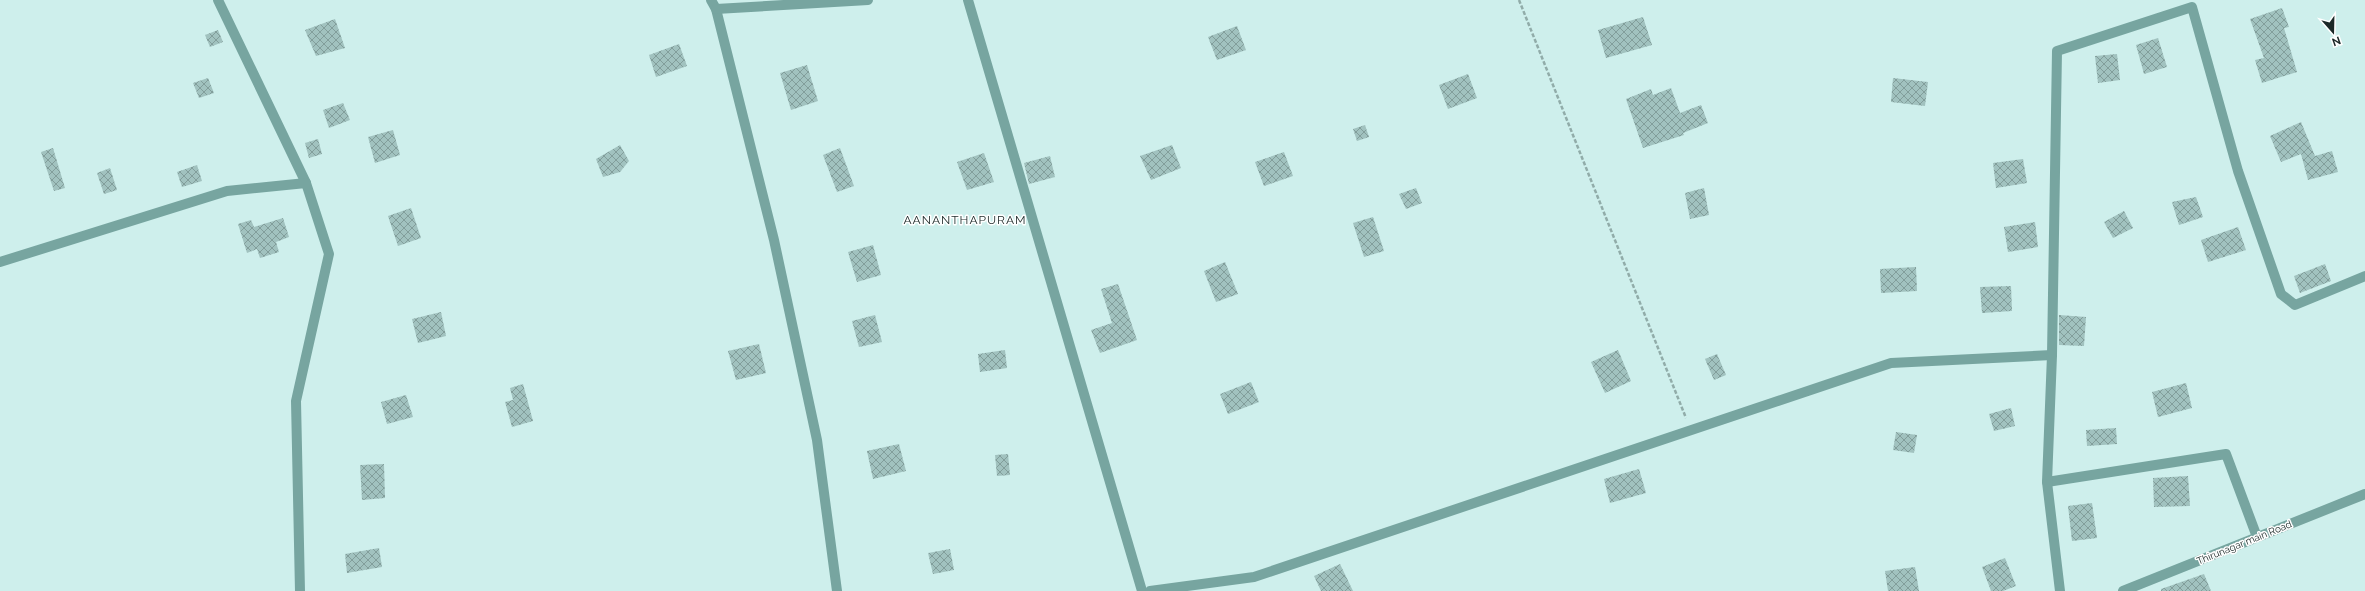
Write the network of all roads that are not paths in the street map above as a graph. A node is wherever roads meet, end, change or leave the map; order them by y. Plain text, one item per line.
1 (218, 0) edge
2 (868, 0) edge
3 (968, 0) edge
4 (714, 4) edge
5 (306, 183) junction
6 (0, 262) edge
7 (2365, 276) edge
8 (2052, 355) junction
9 (2047, 482) junction
10 (2365, 494) edge
11 (2257, 537) junction
12 (300, 591) edge
13 (837, 591) edge
14 (1142, 591) edge
15 (1150, 591) edge
16 (2060, 591) edge
17 (2123, 591) edge

1 - 5 street
2 - 4 street
3 - 14 street
4 - 13 street
5 - 6 street
5 - 12 street
7 - 8 street
8 - 9 street
8 - 15 street
9 - 11 street
9 - 16 street
10 - 11 street, Thirunagar main Road
11 - 17 street, Thirunagar main Road

